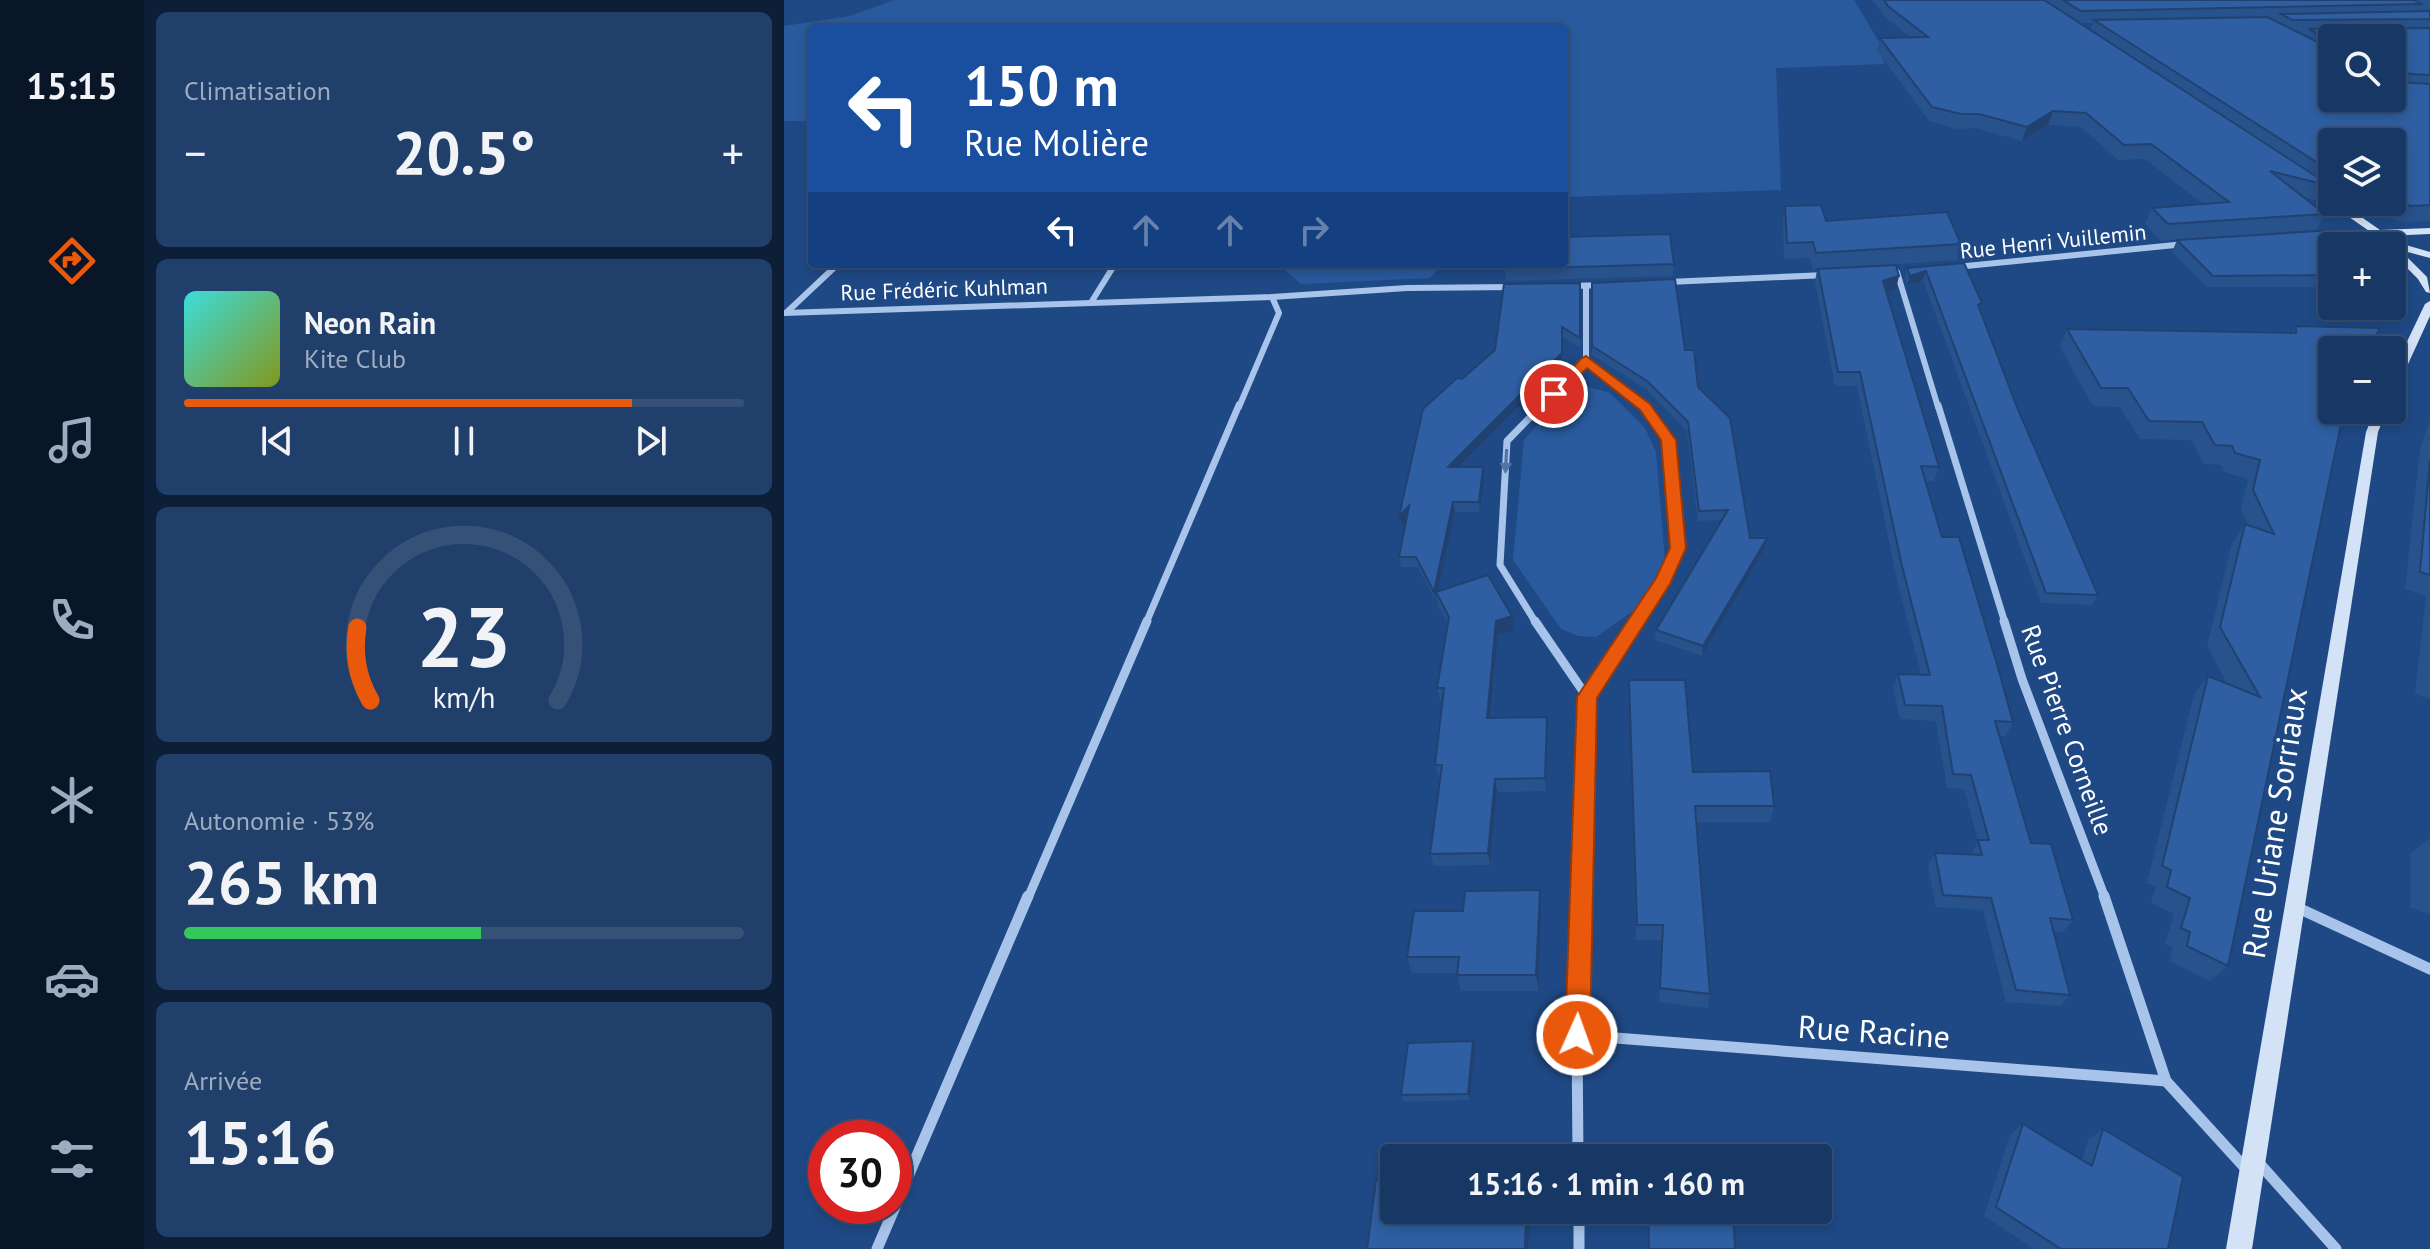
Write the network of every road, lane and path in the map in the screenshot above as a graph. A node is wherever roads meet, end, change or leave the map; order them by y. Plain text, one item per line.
1 (2307, 184) edge
2 (2318, 191) edge
3 (2354, 216) edge
4 (2430, 231) edge
5 (2377, 232) edge
6 (2400, 232) edge
7 (2315, 235) edge
8 (2318, 235) edge
9 (2406, 235) edge
10 (2189, 244) edge
11 (2430, 245) edge
12 (2406, 249) edge
13 (2430, 255) edge
14 (2406, 260) edge
15 (834, 268) edge
16 (1113, 268) edge
17 (1943, 268) edge
18 (1912, 271) edge
19 (1897, 272) junction
20 (1881, 273) edge
21 (1835, 275) edge
22 (1664, 283) edge
23 (1617, 285) edge
24 (1557, 286) edge
25 (1586, 286) junction
26 (1528, 287) edge
27 (2430, 290) edge
28 (1272, 297) junction
29 (1092, 301) junction
30 (2430, 304) edge
31 (785, 313) edge
32 (2406, 356) edge
33 (1586, 360) junction
34 (2375, 424) edge
35 (1587, 697) junction
36 (2296, 907) junction
37 (2430, 969) edge
38 (1577, 1035) junction
39 (2166, 1081) junction
40 (1578, 1144) edge
41 (2251, 1164) junction
42 (1579, 1224) edge
43 (877, 1249) edge
44 (1579, 1249) edge
45 (2239, 1249) edge
46 (2336, 1249) edge

1 - 2 street
3 - 5 street
4 - 6 street
7 - 8 street
9 - 11 street
10 - 17 street, Rue Henri Vuillemin
12 - 13 street
14 - 27 street
15 - 31 street
16 - 29 street
18 - 19 street
19 - 20 street
19 - 39 street, Rue Pierre Corneille
21 - 22 street
23 - 25 street
24 - 25 street
25 - 33 street
26 - 28 street, Rue Frédéric Kuhlman
28 - 29 street, Rue Frédéric Kuhlman
28 - 43 street
29 - 31 street, Rue Frédéric Kuhlman
30 - 32 street
33 -> 35 street
33 - 35 street
34 - 36 street, Rue Uriane Sorriaux
35 - 38 street
36 - 37 street
36 - 41 street, Rue Uriane Sorriaux
38 - 39 street, Rue Racine
38 - 40 street
39 - 41 street, Rue Pierre Corneille
41 - 45 street, Rue Uriane Sorriaux
41 - 46 street, Rue Pierre Corneille
42 - 44 street

